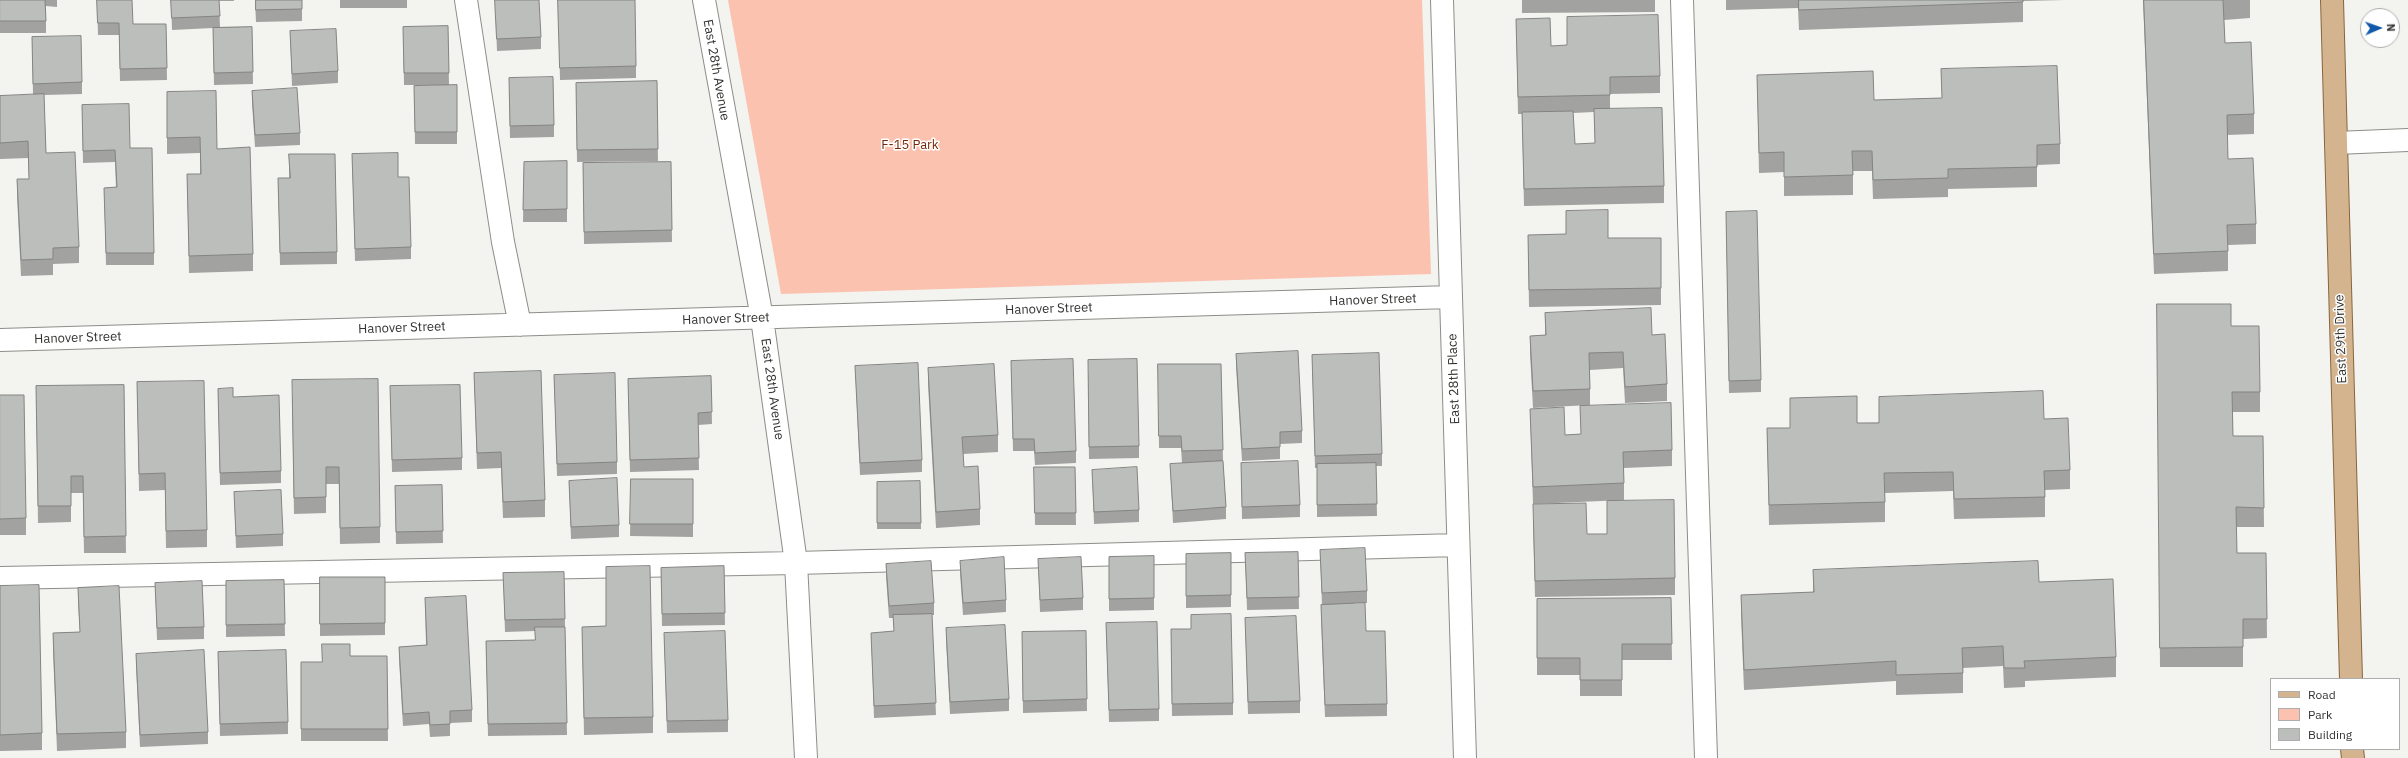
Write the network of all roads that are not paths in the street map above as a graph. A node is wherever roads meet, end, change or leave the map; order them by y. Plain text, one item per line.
1 (466, 0) edge
2 (704, 0) edge
3 (1442, 0) edge
4 (1682, 0) edge
5 (2332, 0) edge
6 (2408, 140) edge
7 (2336, 143) junction
8 (1451, 297) junction
9 (762, 318) junction
10 (520, 325) junction
11 (0, 340) edge
12 (1458, 545) junction
13 (796, 563) junction
14 (0, 578) edge
15 (2351, 678) edge
16 (806, 758) edge
17 (1465, 758) edge
18 (1706, 758) edge

1 - 10 street
2 - 9 street, East 28th Avenue
3 - 8 street, East 28th Place
4 - 18 street
5 - 7 main road, East 29th Drive
6 - 7 street
7 - 15 main road, East 29th Drive
8 - 9 street, Hanover Street
8 - 12 street, East 28th Place
9 - 10 street, Hanover Street
9 - 13 street, East 28th Avenue
10 - 11 street, Hanover Street
12 - 13 street
12 - 17 street, East 28th Place
13 - 14 street
13 - 16 street, East 28th Avenue

